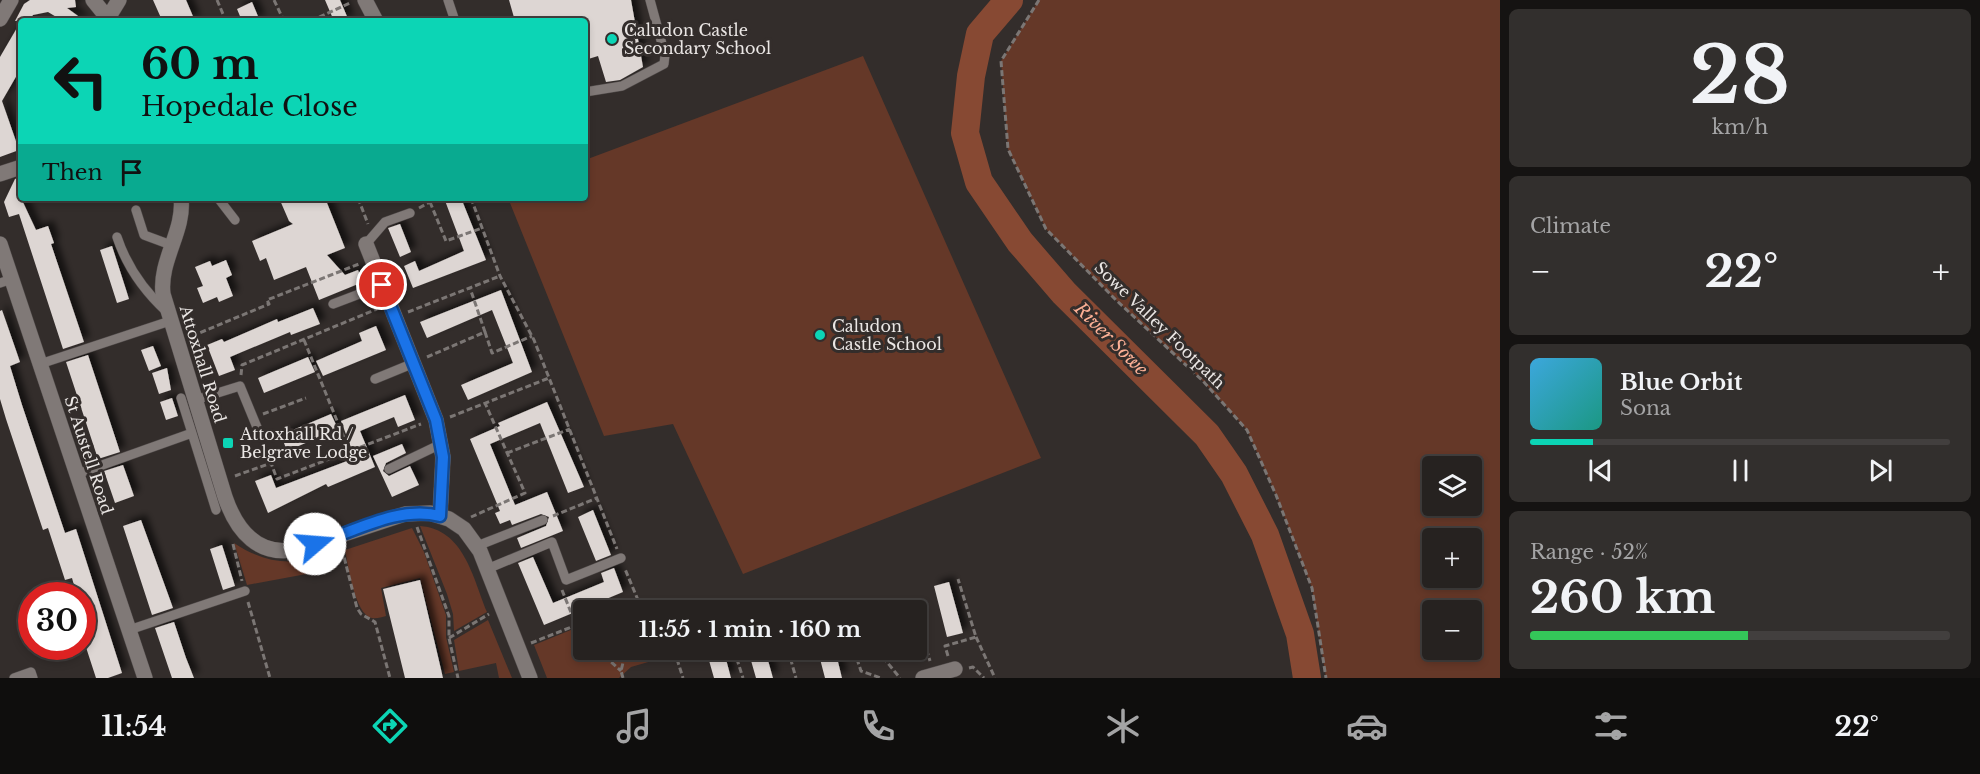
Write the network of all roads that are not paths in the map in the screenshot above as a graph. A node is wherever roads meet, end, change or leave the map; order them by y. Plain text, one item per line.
1 (11, 0) edge
2 (93, 0) edge
3 (119, 0) edge
4 (365, 0) edge
5 (448, 0) edge
6 (650, 0) edge
7 (107, 18) edge
8 (110, 18) edge
9 (374, 18) edge
10 (454, 18) edge
11 (0, 19) edge
12 (588, 92) edge
13 (18, 167) edge
14 (0, 174) edge
15 (181, 201) edge
16 (220, 201) edge
17 (136, 210) dead end
18 (410, 213) dead end
19 (235, 220) dead end
20 (117, 237) dead end
21 (0, 244) edge
22 (366, 244) joint
23 (171, 245) junction
24 (6, 281) edge
25 (382, 285) junction
26 (333, 304) dead end
27 (168, 316) junction
28 (414, 363) junction
29 (40, 364) junction
30 (375, 379) dead end
31 (188, 399) junction
32 (192, 433) junction
33 (261, 437) dead end
34 (441, 444) junction
35 (388, 469) dead end
36 (77, 474) junction
37 (216, 510) dead end
38 (440, 516) junction
39 (543, 520) road end
40 (477, 546) junction
41 (621, 558) road end
42 (487, 569) junction
43 (245, 591) dead end
44 (129, 630) junction
45 (953, 669) road end
46 (929, 676) edge
47 (14, 678) edge
48 (33, 678) edge
49 (145, 678) edge
50 (530, 678) edge

1 - 11 street
2 - 7 street
3 - 8 street
4 - 9 street
5 - 10 lane
6 - 12 lane
13 - 14 street
15 - 23 street, Attoxhall Road
16 - 19 lane
17 - 23 lane
18 - 22 lane
20 - 27 lane
21 - 24 street, St Austell Road
22 - 25 street
23 - 27 street, Attoxhall Road
24 - 29 street, St Austell Road
25 - 26 lane
25 - 28 street
27 - 29 lane
27 - 31 street, Attoxhall Road
28 - 30 lane
28 - 34 street
29 - 36 street, St Austell Road
31 - 32 lane
31 - 33 lane
31 - 38 street, Attoxhall Road
32 - 36 lane
32 - 37 lane
34 - 35 lane
34 - 38 street
36 - 44 street, St Austell Road
38 - 40 street, Attoxhall Road
39 - 40 lane
40 - 42 street, Attoxhall Road
41 - 42 lane
42 - 50 street, Attoxhall Road
43 - 44 lane
44 - 49 street, St Austell Road
45 - 46 street
47 - 48 lane

